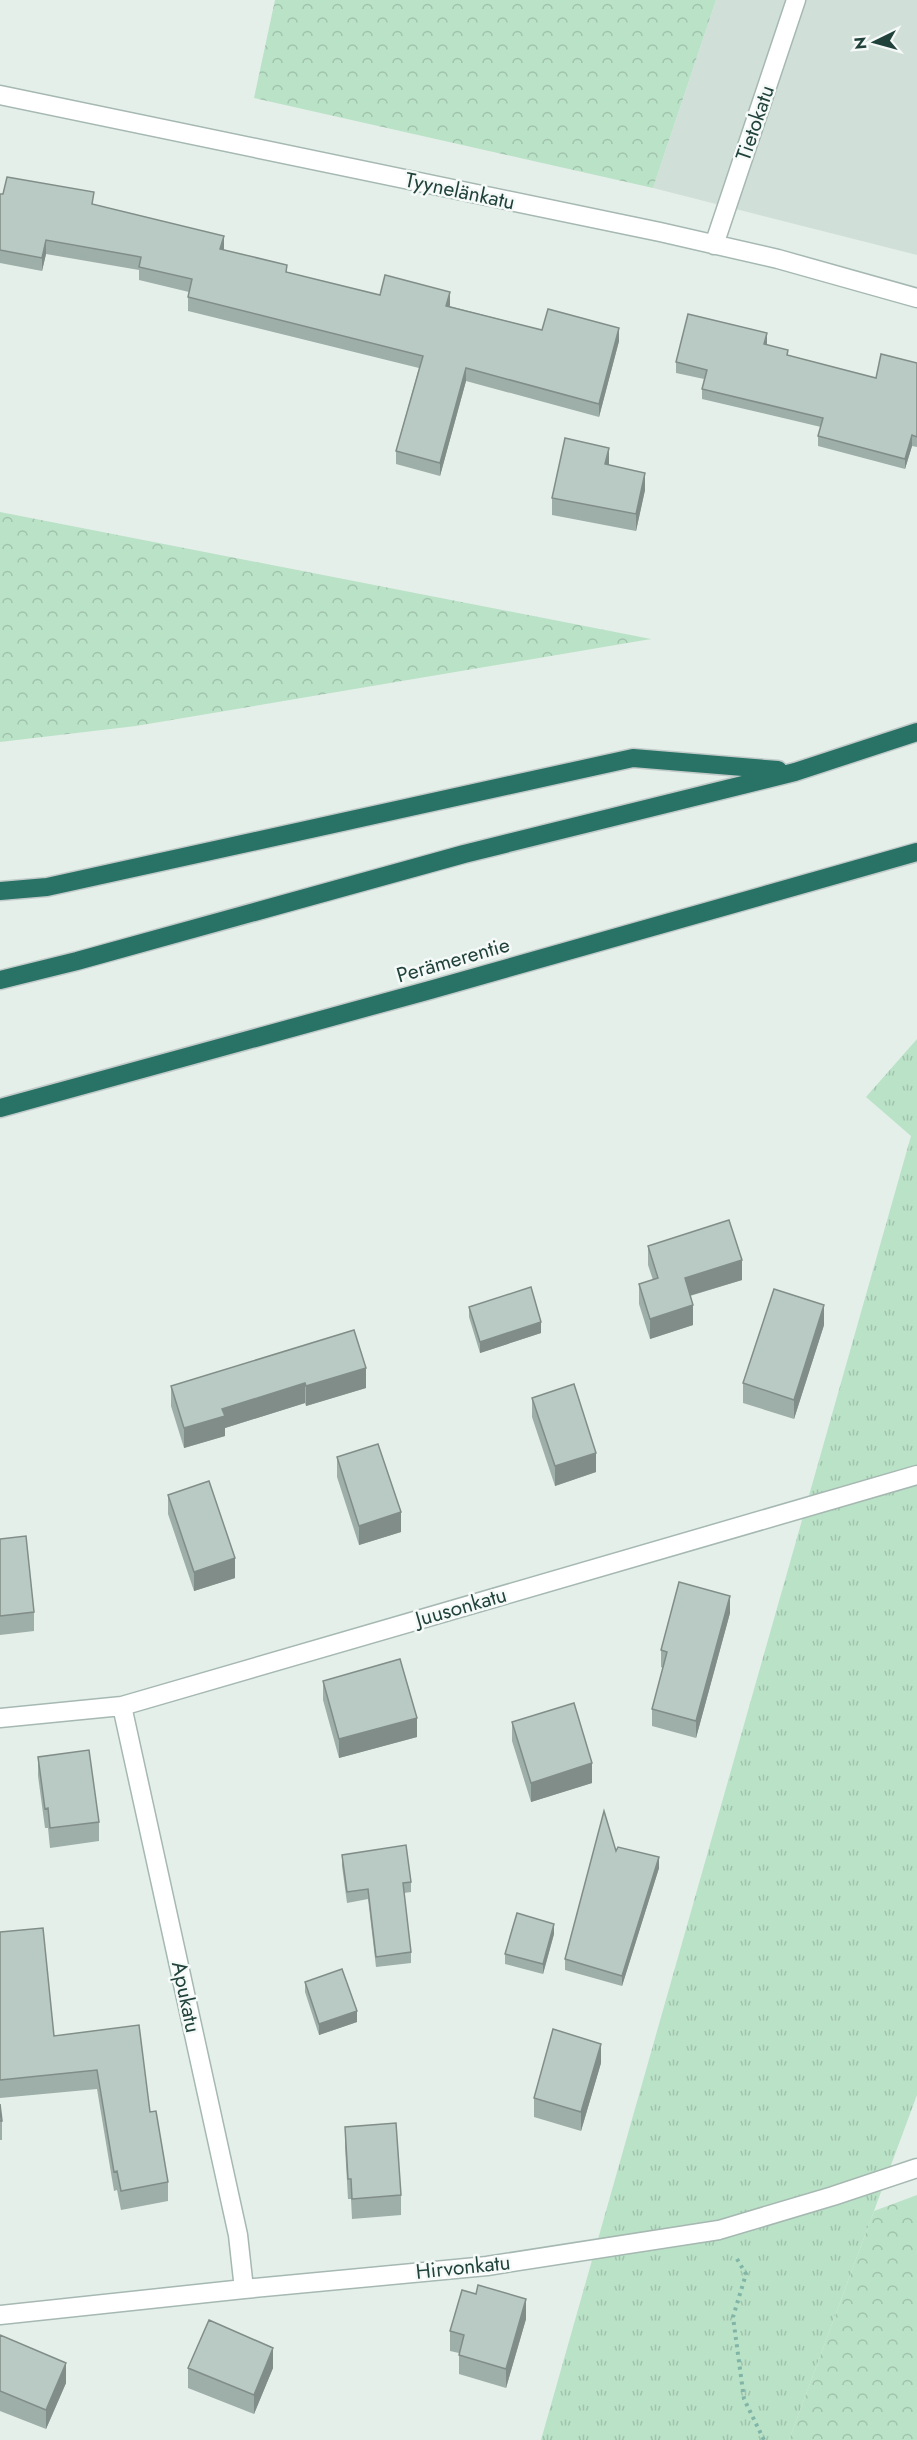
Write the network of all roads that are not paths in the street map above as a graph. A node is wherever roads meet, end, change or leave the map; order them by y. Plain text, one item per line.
1 (796, 0) edge
2 (0, 95) edge
3 (714, 245) junction
4 (917, 298) edge
5 (917, 732) edge
6 (795, 772) junction
7 (917, 852) edge
8 (0, 891) edge
9 (0, 980) edge
10 (0, 1108) edge
11 (917, 1475) edge
12 (122, 1706) junction
13 (0, 1718) edge
14 (917, 2168) edge
15 (244, 2289) junction
16 (0, 2315) edge

1 - 3 street, Tietokatu
2 - 3 street, Tyynelänkatu
3 - 4 street, Tyynelänkatu
5 - 6 highway
6 - 8 highway
6 - 9 highway
7 - 10 highway, Perämerentie
11 - 12 street, Juusonkatu
12 - 13 street, Juusonkatu
12 - 15 street, Apukatu
14 - 15 street, Hirvonkatu
15 - 16 street, Hirvonkatu

